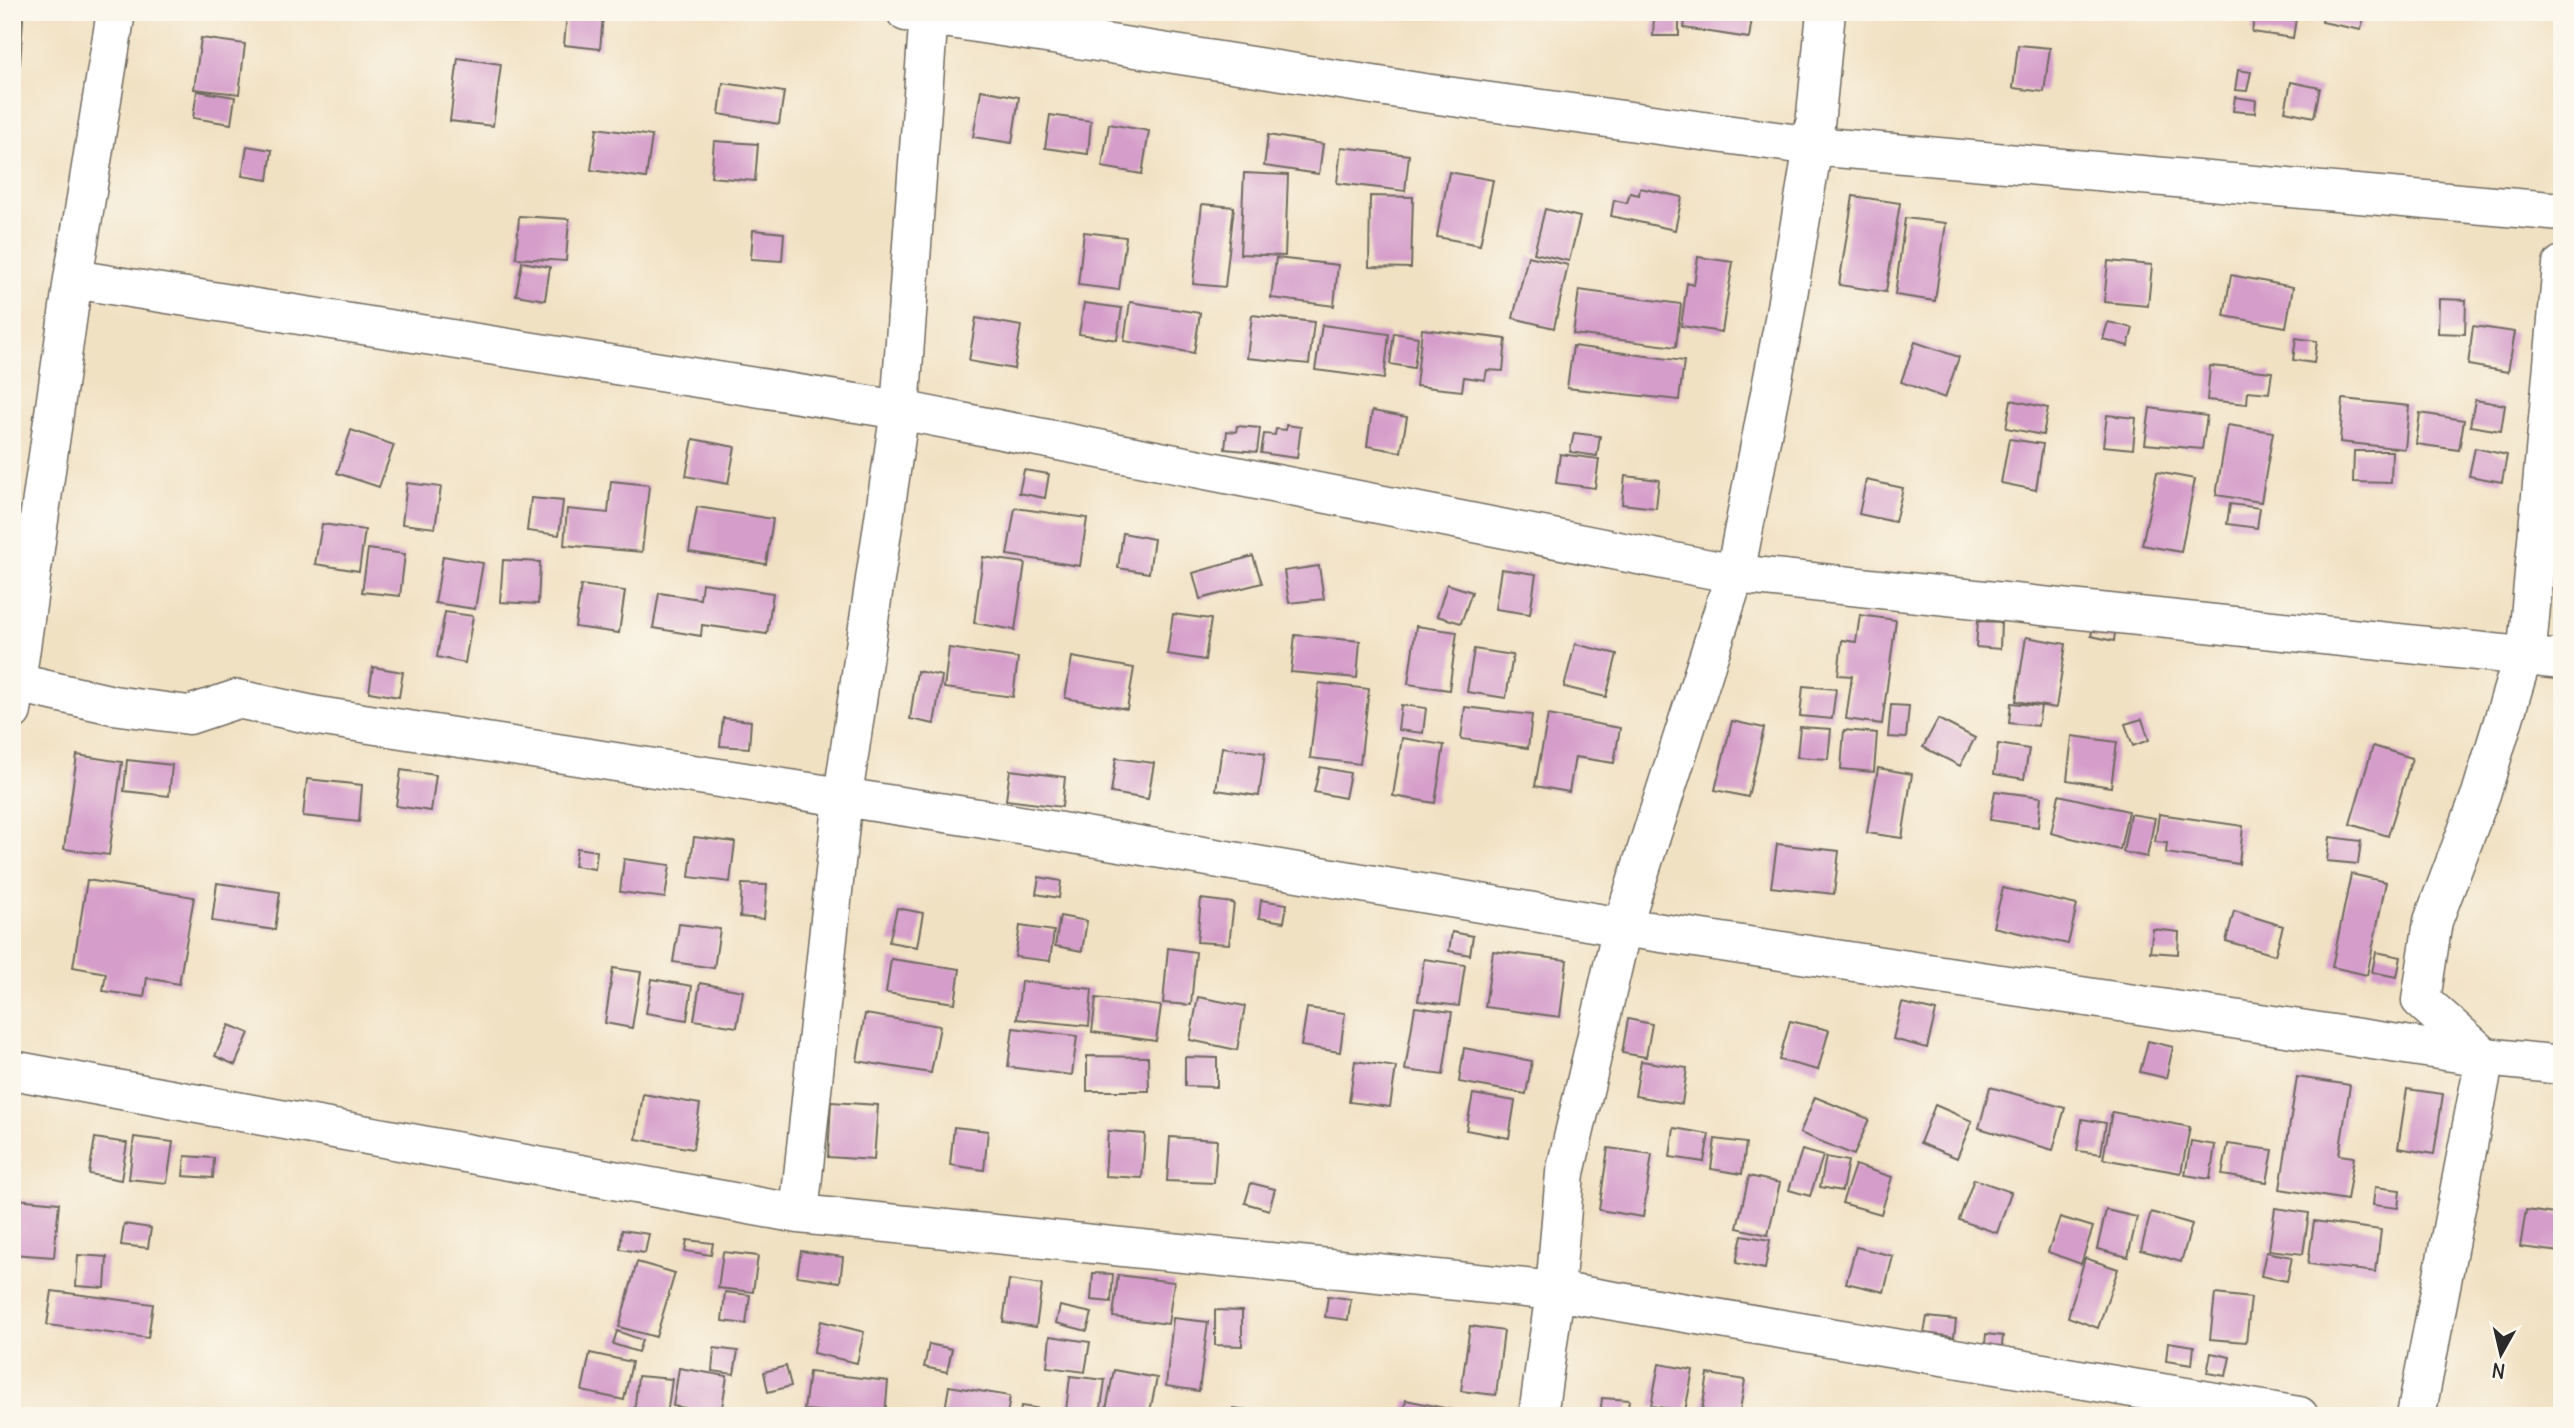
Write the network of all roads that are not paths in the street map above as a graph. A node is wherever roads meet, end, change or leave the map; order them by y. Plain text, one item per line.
1 (116, 12) edge
2 (1826, 12) edge
3 (921, 14) edge
4 (1813, 146) junction
5 (2562, 212) edge
6 (2562, 265) edge
7 (73, 279) junction
8 (900, 410) junction
9 (1735, 574) junction
10 (2562, 660) edge
11 (14, 697) edge
12 (843, 796) junction
13 (1622, 927) junction
14 (2485, 1057) junction
15 (2562, 1065) edge
16 (12, 1070) edge
17 (799, 1214) junction
18 (1555, 1291) junction
19 (1538, 1416) edge
20 (2299, 1416) edge
21 (2416, 1416) edge

1 - 7 street
2 - 4 street
3 - 4 street
3 - 8 street
4 - 5 street
4 - 9 street
6 - 14 street
7 - 8 street
7 - 11 street
8 - 9 street
8 - 12 street
9 - 10 street
9 - 13 street
11 - 12 street
12 - 13 street
12 - 17 street
13 - 14 street
13 - 18 street
14 - 15 street
14 - 21 street
16 - 17 street
17 - 18 street
18 - 19 street
18 - 20 street

